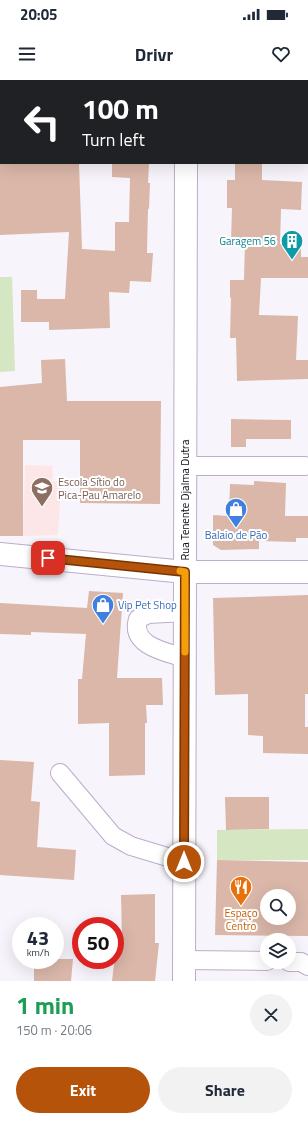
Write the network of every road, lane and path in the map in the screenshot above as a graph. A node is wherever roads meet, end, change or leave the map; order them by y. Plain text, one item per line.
1 (186, 164) edge
2 (186, 466) junction
3 (305, 466) dead end
4 (0, 554) edge
5 (185, 572) junction
6 (308, 572) edge
7 (185, 612) junction
8 (185, 658) junction
9 (60, 773) dead end
10 (184, 862) junction
11 (260, 962) edge
12 (296, 962) edge
13 (308, 966) edge
14 (184, 970) edge

1 - 2 main road, Rua Tenente Djalma Dutra
2 - 3 lane
2 - 5 main road, Rua Tenente Djalma Dutra
4 - 5 main road
5 - 6 main road
5 - 7 main road, Rua Tenente Djalma Dutra
7 - 8 main road, Rua Tenente Djalma Dutra
7 - 8 lane
8 - 10 main road, Rua Tenente Djalma Dutra
9 - 10 lane
10 - 14 main road, Rua Tenente Djalma Dutra
11 - 14 lane
12 - 13 lane

